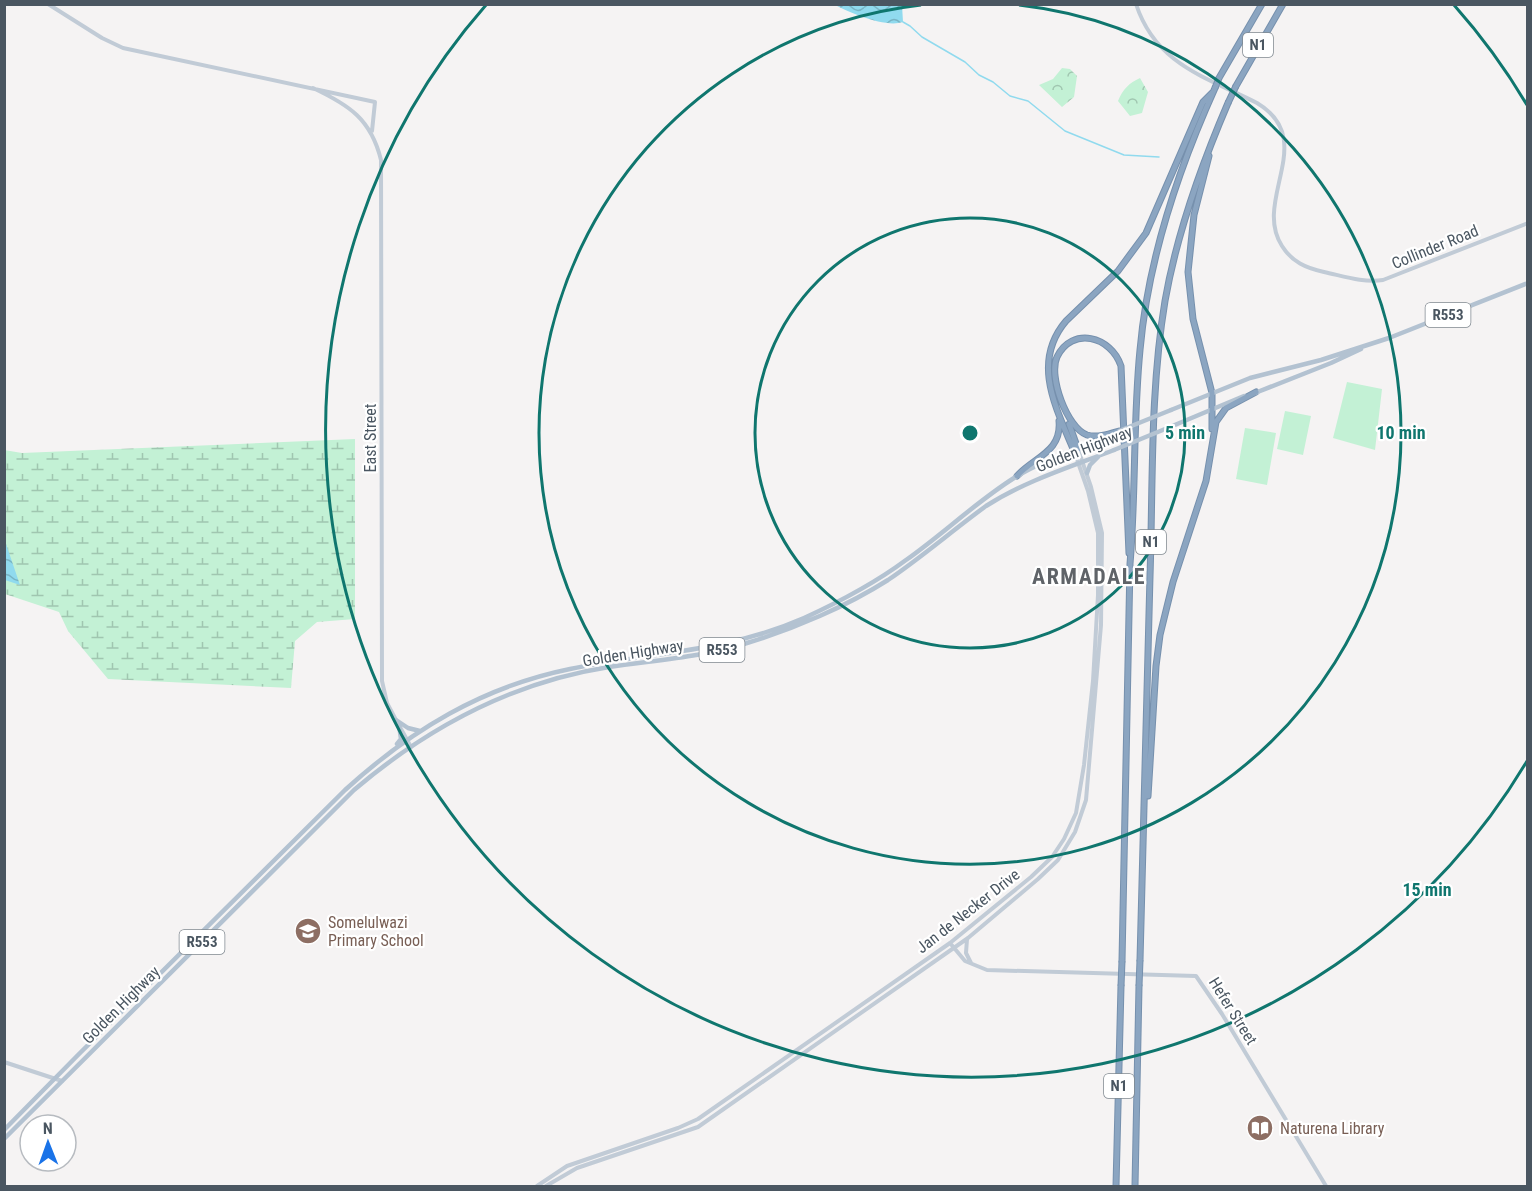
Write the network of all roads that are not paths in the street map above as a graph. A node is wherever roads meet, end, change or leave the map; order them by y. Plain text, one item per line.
1 (48, 4) edge
2 (1136, 4) edge
3 (1262, 4) edge
4 (1283, 4) edge
5 (313, 88) junction
6 (1214, 90) junction
7 (372, 133) junction
8 (1208, 151) junction
9 (1527, 223) edge
10 (1527, 283) edge
11 (1369, 345) junction
12 (1256, 392) junction
13 (1212, 393) junction
14 (1064, 405) junction
15 (1056, 407) junction
16 (1213, 408) junction
17 (1119, 431) junction
18 (1076, 450) junction
19 (1100, 456) junction
20 (1211, 456) junction
21 (1080, 461) junction
22 (1087, 473) junction
23 (1017, 476) junction
24 (1130, 564) junction
25 (397, 723) junction
26 (420, 731) junction
27 (407, 739) junction
28 (411, 747) junction
29 (378, 760) junction
30 (1144, 837) junction
31 (1064, 840) junction
32 (1069, 843) junction
33 (968, 938) junction
34 (950, 943) junction
35 (953, 948) junction
36 (972, 965) junction
37 (4, 1062) edge
38 (55, 1078) junction
39 (62, 1081) junction
40 (4, 1130) edge
41 (4, 1139) edge
42 (537, 1186) edge
43 (546, 1186) edge
44 (1116, 1186) edge
45 (1135, 1186) edge
46 (1326, 1186) edge

1 - 5 street
2 - 9 street, Collinder Road
3 - 6 highway, N1, bridge
4 - 8 highway, N1, bridge
5 - 7 street
5 - 7 street
6 - 15 highway
6 - 24 highway, N1
7 - 25 street, East Street
8 - 13 highway
8 - 30 highway, N1
10 - 11 main road, Golden Highway / R553
11 - 12 main road, Golden Highway / R553
11 - 13 main road, Golden Highway / R553
12 - 16 main road, Golden Highway / R553
12 - 20 highway
13 - 16 highway
13 - 17 main road, Golden Highway / R553, bridge
14 - 17 highway
14 - 18 highway
14 - 24 highway
15 - 18 highway
15 - 23 highway
16 - 19 main road, Golden Highway / R553, bridge
16 - 20 highway
17 - 18 main road, Golden Highway / R553
18 - 21 street, Jan de Necker Drive
18 - 23 main road, Golden Highway / R553
19 - 21 main road, Golden Highway / R553
19 - 22 main road
20 - 30 highway
21 - 22 street, Jan de Necker Drive
21 - 28 main road, Golden Highway / R553
21 - 31 street, Jan de Necker Drive
22 - 32 street, Jan de Necker Drive
23 - 26 main road, Golden Highway / R553
24 - 44 highway, N1, bridge
25 - 26 main road
25 - 27 street, East Street
25 - 29 main road
26 - 27 main road, Golden Highway / R553
27 - 28 street, East Street
27 - 29 main road, Golden Highway / R553
28 - 39 main road, Golden Highway / R553
29 - 38 main road, Golden Highway / R553
30 - 45 highway, N1, bridge
31 - 32 street
31 - 34 street, Jan de Necker Drive
32 - 33 street, Jan de Necker Drive
33 - 35 street, Jan de Necker Drive
33 - 36 street
34 - 35 street
34 - 42 street, Jan de Necker Drive
35 - 36 street
35 - 43 street, Jan de Necker Drive
36 - 46 street, Hefer Street
37 - 38 street
38 - 39 street
38 - 40 main road, Golden Highway / R553
39 - 41 main road, Golden Highway / R553

